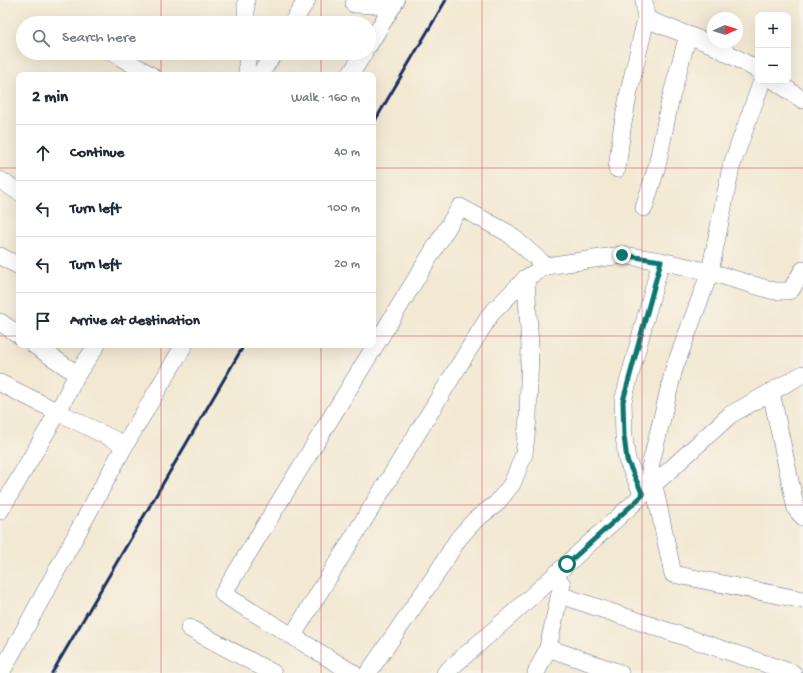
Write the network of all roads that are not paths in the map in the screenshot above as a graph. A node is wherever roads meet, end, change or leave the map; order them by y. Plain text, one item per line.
1 (246, 0) edge
2 (307, 0) edge
3 (356, 0) edge
4 (644, 0) edge
5 (394, 3) edge
6 (246, 16) edge
7 (297, 16) edge
8 (646, 19) junction
9 (376, 33) edge
10 (688, 35) junction
11 (125, 60) edge
12 (247, 60) edge
13 (270, 60) edge
14 (360, 60) edge
15 (755, 68) edge
16 (146, 72) edge
17 (247, 72) edge
18 (262, 72) edge
19 (352, 72) edge
20 (761, 84) edge
21 (779, 84) edge
22 (803, 100) edge
23 (617, 169) dead end
24 (0, 180) edge
25 (16, 190) edge
26 (644, 208) dead end
27 (0, 256) edge
28 (661, 261) junction
29 (16, 264) edge
30 (546, 266) junction
31 (803, 270) edge
32 (710, 272) junction
33 (526, 278) junction
34 (0, 322) edge
35 (16, 333) edge
36 (376, 344) edge
37 (38, 348) edge
38 (94, 348) edge
39 (182, 348) edge
40 (373, 348) edge
41 (77, 374) junction
42 (803, 374) edge
43 (2, 388) edge
44 (771, 392) junction
45 (58, 412) junction
46 (125, 445) junction
47 (649, 490) junction
48 (0, 511) edge
49 (803, 517) edge
50 (567, 564) junction
51 (560, 595) junction
52 (803, 600) edge
53 (189, 628) dead end
54 (293, 636) junction
55 (548, 648) junction
56 (596, 669) edge
57 (1, 673) edge
58 (273, 673) edge
59 (353, 673) edge
60 (368, 673) edge
61 (445, 673) edge
62 (536, 673) edge
63 (620, 673) edge
64 (793, 673) edge

1 - 6 street
2 - 7 street
3 - 5 street
4 - 8 street
5 - 9 street
8 - 10 street
8 - 23 street
10 - 15 street
10 - 26 street
11 - 16 street
12 - 17 street
13 - 18 street
14 - 19 street
20 - 32 street
21 - 22 street
24 - 25 street
27 - 29 street
28 - 30 street
28 - 32 street
28 - 47 street
30 - 33 street
30 - 36 street
31 - 32 street
32 - 47 street
33 - 54 street
33 - 60 street
34 - 35 street
37 - 41 street
38 - 41 street
39 - 46 street
40 - 54 street
41 - 45 street
42 - 44 street
43 - 45 street
44 - 47 street
44 - 49 street
45 - 46 street
45 - 48 street
46 - 57 street
47 - 50 street
47 - 52 street
50 - 51 street
50 - 61 street
51 - 55 street
51 - 64 street
53 - 58 street
54 - 59 street
55 - 56 street
55 - 62 street
56 - 63 street

